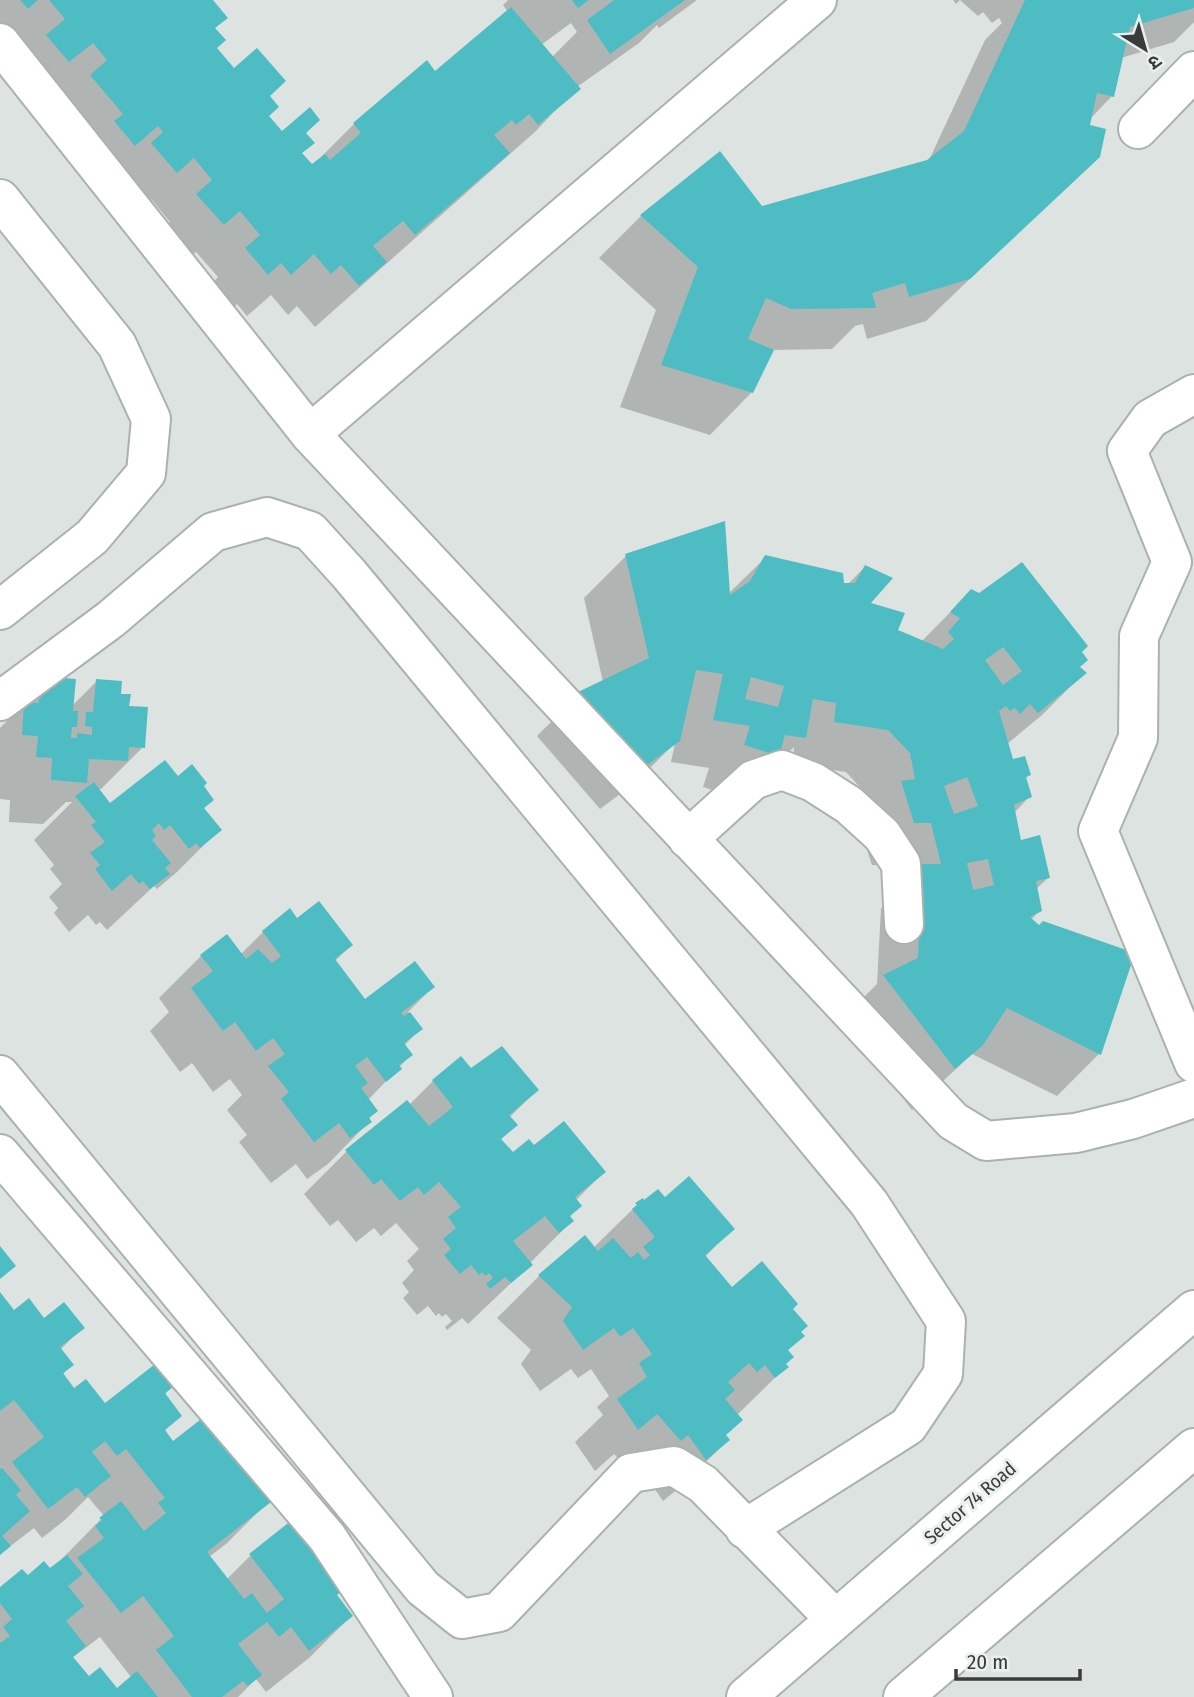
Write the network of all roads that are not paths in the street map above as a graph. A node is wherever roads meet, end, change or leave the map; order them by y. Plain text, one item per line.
1 (817, 0) edge
2 (0, 43) edge
3 (1194, 71) edge
4 (1138, 128) dead end
5 (0, 199) edge
6 (1194, 394) edge
7 (310, 434) junction
8 (1183, 561) edge
9 (0, 610) edge
10 (0, 701) edge
11 (688, 839) junction
12 (904, 924) dead end
13 (1194, 1063) edge
14 (0, 1075) edge
15 (1194, 1098) edge
16 (0, 1154) edge
17 (1194, 1310) edge
18 (1194, 1448) edge
19 (745, 1529) junction
20 (835, 1619) junction
21 (433, 1697) edge
22 (746, 1697) edge
23 (904, 1697) edge

1 - 7 street
2 - 7 street
3 - 4 street
5 - 9 street
6 - 8 street
7 - 11 street
8 - 13 street
10 - 19 street
11 - 12 street
11 - 15 street
14 - 19 street
16 - 21 street
17 - 20 street, Sector 74 Road
18 - 23 street
19 - 20 street
20 - 22 street, Sector 74 Road

